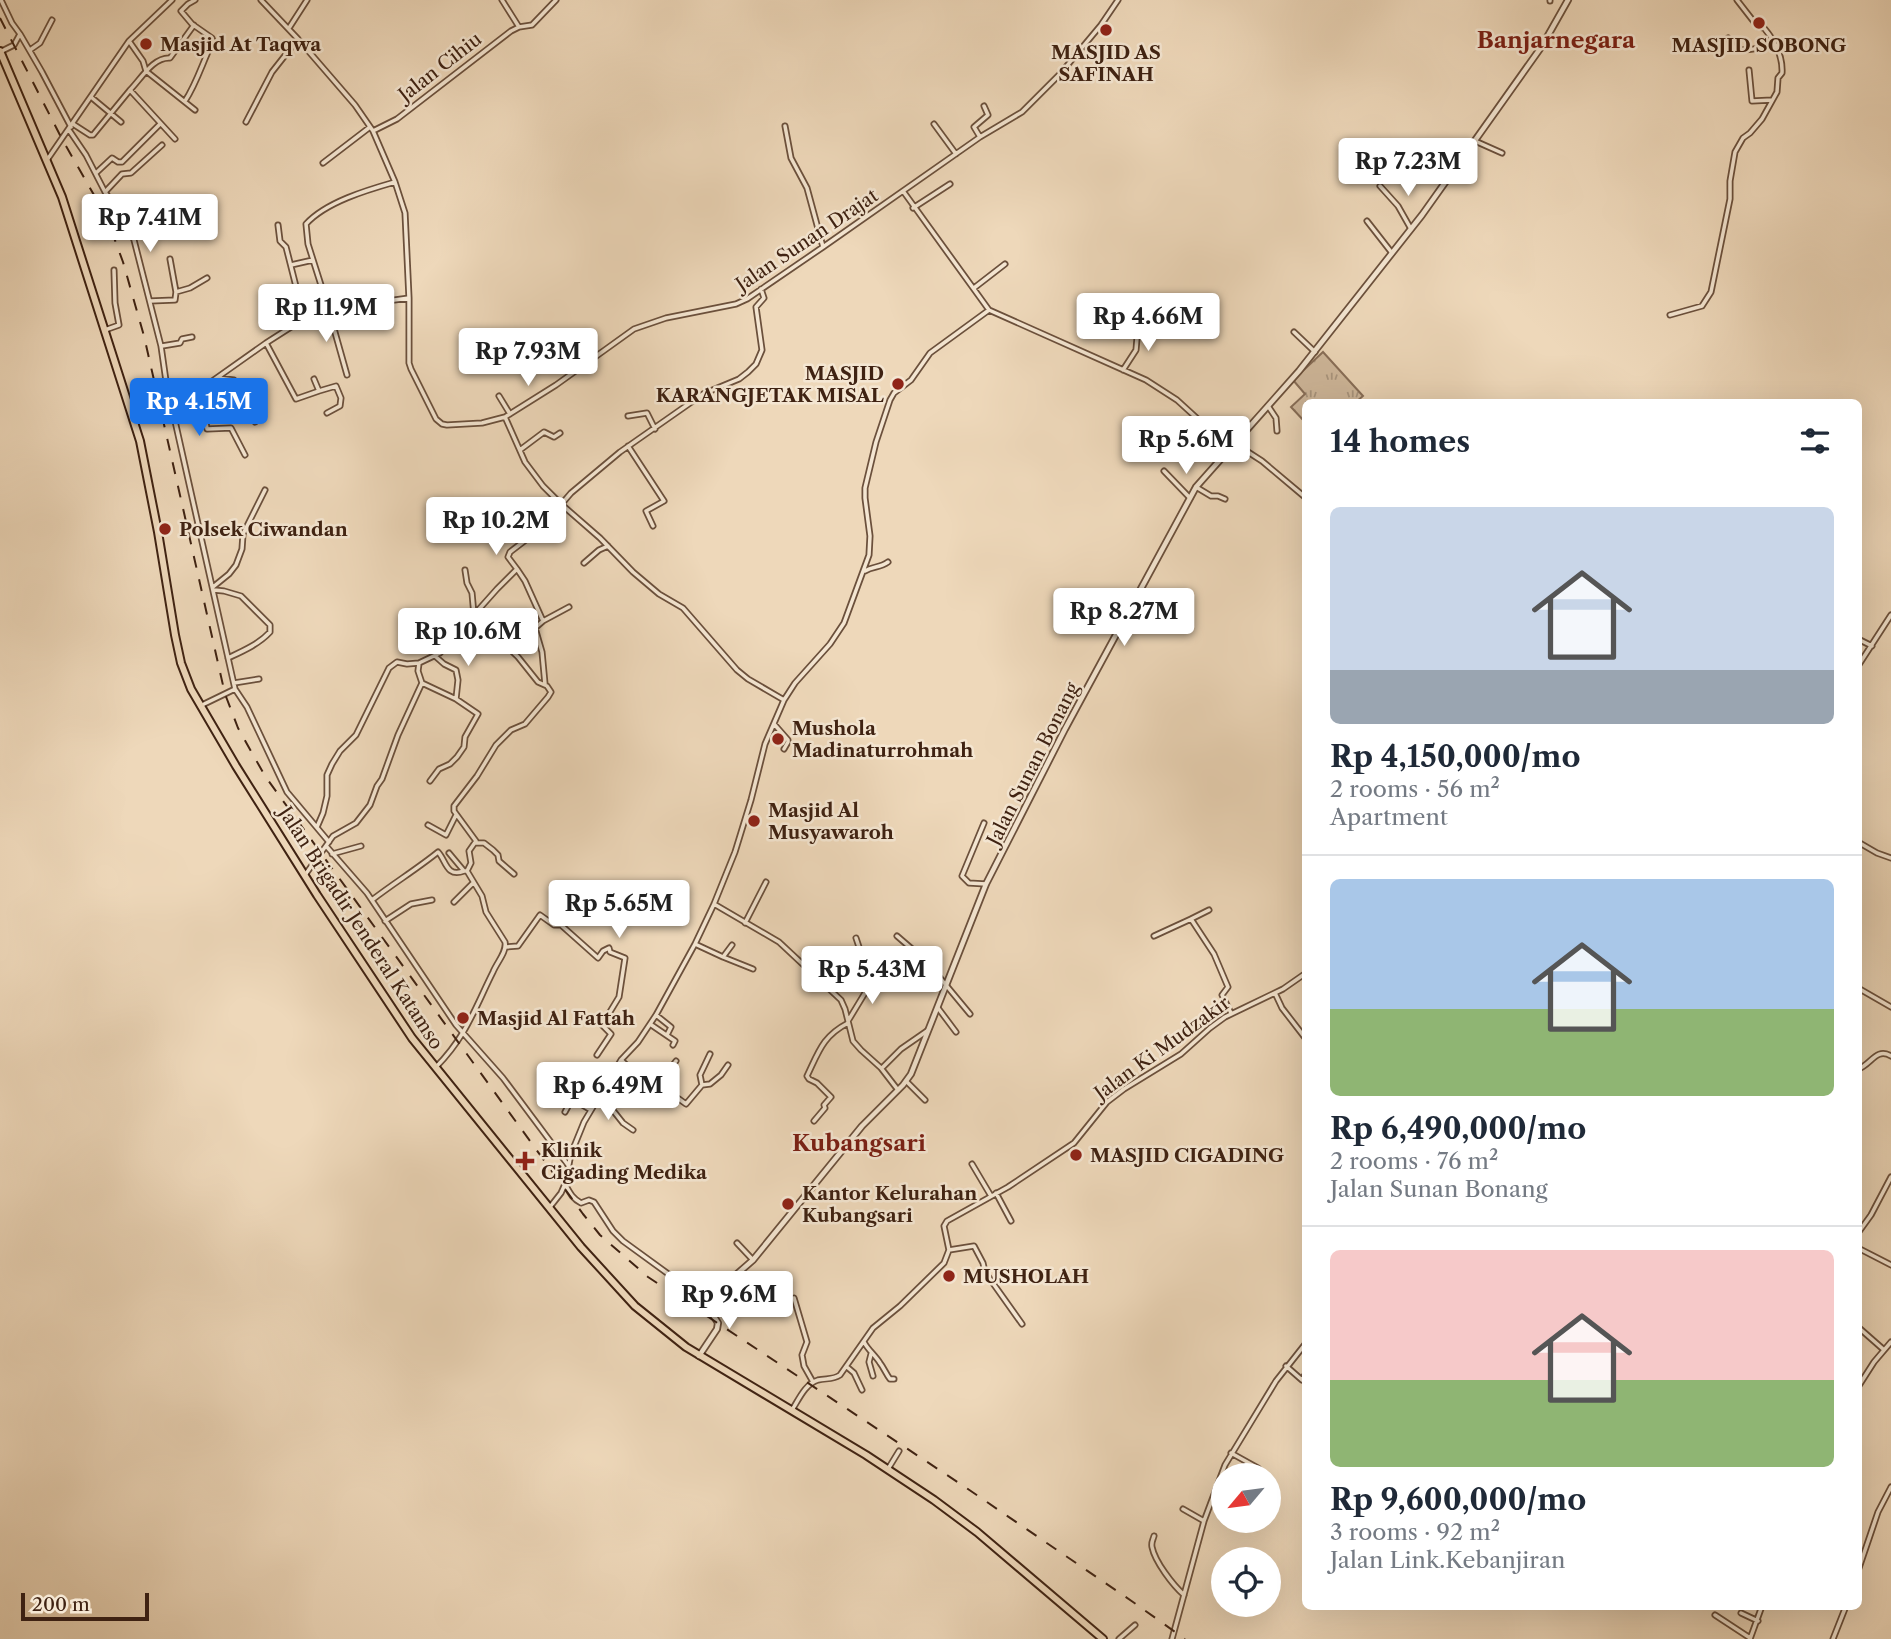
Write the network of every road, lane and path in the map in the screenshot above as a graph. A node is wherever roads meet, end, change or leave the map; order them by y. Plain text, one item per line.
1 (2, 0) edge
2 (172, 0) edge
3 (195, 0) edge
4 (261, 0) edge
5 (307, 0) edge
6 (502, 0) edge
7 (556, 0) edge
8 (1118, 0) edge
9 (1568, 0) edge
10 (1737, 0) edge
11 (52, 20) dead end
12 (194, 25) junction
13 (519, 27) junction
14 (289, 28) junction
15 (20, 34) junction
16 (1728, 38) dead end
17 (298, 39) junction
18 (129, 41) junction
19 (1775, 42) junction
20 (30, 50) junction
21 (0, 52) edge
22 (1749, 70) dead end
23 (146, 71) junction
24 (130, 90) junction
25 (91, 97) junction
26 (1772, 100) junction
27 (185, 101) junction
28 (984, 106) dead end
29 (195, 110) dead end
30 (110, 113) junction
31 (121, 122) dead end
32 (246, 122) dead end
33 (160, 124) junction
34 (934, 124) dead end
35 (785, 126) dead end
36 (71, 127) junction
37 (371, 129) junction
38 (980, 137) junction
39 (175, 139) dead end
40 (1475, 141) junction
41 (162, 145) dead end
42 (1502, 153) dead end
43 (956, 154) junction
44 (47, 160) junction
45 (323, 163) dead end
46 (96, 173) junction
47 (395, 182) junction
48 (950, 184) dead end
49 (1380, 187) dead end
50 (903, 191) junction
51 (106, 192) junction
52 (914, 208) junction
53 (1367, 221) dead end
54 (278, 225) dead end
55 (1411, 229) junction
56 (823, 247) junction
57 (1392, 253) junction
58 (170, 259) dead end
59 (313, 260) junction
60 (1005, 264) dead end
61 (291, 265) junction
62 (114, 270) dead end
63 (207, 278) dead end
64 (974, 288) junction
65 (761, 289) junction
66 (176, 292) junction
67 (409, 298) junction
68 (150, 301) junction
69 (327, 304) junction
70 (330, 310) junction
71 (989, 310) junction
72 (1671, 315) dead end
73 (304, 318) junction
74 (1149, 321) dead end
75 (103, 331) junction
76 (1294, 332) dead end
77 (192, 337) dead end
78 (266, 342) junction
79 (161, 346) junction
80 (1315, 352) junction
81 (538, 356) dead end
82 (578, 369) junction
83 (1123, 370) junction
84 (348, 375) dead end
85 (217, 377) junction
86 (314, 379) dead end
87 (201, 389) junction
88 (319, 391) junction
89 (499, 396) dead end
90 (169, 402) junction
91 (1268, 406) junction
92 (327, 413) dead end
93 (510, 414) junction
94 (628, 416) dead end
95 (505, 417) junction
96 (134, 421) junction
97 (255, 422) dead end
98 (655, 429) junction
99 (1277, 431) dead end
100 (560, 433) dead end
101 (1235, 443) junction
102 (628, 446) junction
103 (520, 450) junction
104 (245, 454) dead end
105 (1164, 471) dead end
106 (1196, 487) junction
107 (265, 490) dead end
108 (1302, 495) edge
109 (1190, 498) junction
110 (1225, 499) dead end
111 (561, 504) junction
112 (653, 526) dead end
113 (608, 546) junction
114 (888, 562) dead end
115 (584, 563) dead end
116 (465, 569) dead end
117 (517, 569) junction
118 (863, 572) junction
119 (214, 589) junction
120 (569, 607) dead end
121 (474, 615) junction
122 (1891, 615) edge
123 (543, 621) junction
124 (1862, 641) edge
125 (1872, 646) junction
126 (436, 656) junction
127 (228, 658) junction
128 (1862, 658) edge
129 (419, 663) junction
130 (259, 679) dead end
131 (234, 683) junction
132 (422, 683) junction
133 (545, 684) junction
134 (235, 689) junction
135 (456, 699) junction
136 (784, 700) junction
137 (200, 706) junction
138 (774, 724) junction
139 (784, 749) dead end
140 (430, 780) dead end
141 (457, 815) junction
142 (984, 823) dead end
143 (428, 825) dead end
144 (317, 827) junction
145 (476, 843) junction
146 (328, 844) junction
147 (1862, 844) edge
148 (361, 846) dead end
149 (449, 853) dead end
150 (332, 854) junction
151 (1891, 858) edge
152 (466, 871) junction
153 (514, 874) dead end
154 (305, 875) junction
155 (766, 882) dead end
156 (473, 883) junction
157 (986, 884) junction
158 (372, 900) junction
159 (432, 900) dead end
160 (454, 902) dead end
161 (714, 904) junction
162 (1209, 910) dead end
163 (1191, 919) junction
164 (385, 921) junction
165 (745, 923) junction
166 (897, 936) dead end
167 (1154, 936) dead end
168 (856, 938) dead end
169 (695, 944) junction
170 (732, 945) dead end
171 (506, 947) junction
172 (723, 957) junction
173 (753, 969) dead end
174 (1302, 976) edge
175 (874, 978) dead end
176 (826, 986) junction
177 (946, 986) junction
178 (1862, 990) edge
179 (1275, 993) junction
180 (937, 1007) junction
181 (1891, 1007) edge
182 (1231, 1013) junction
183 (970, 1014) dead end
184 (656, 1015) junction
185 (848, 1022) junction
186 (650, 1024) junction
187 (929, 1030) junction
188 (956, 1031) dead end
189 (462, 1033) junction
190 (1302, 1034) edge
191 (667, 1035) junction
192 (673, 1045) dead end
193 (710, 1054) dead end
194 (597, 1055) dead end
195 (1891, 1055) edge
196 (621, 1060) junction
197 (676, 1061) dead end
198 (727, 1065) dead end
199 (435, 1068) junction
200 (1862, 1068) edge
201 (881, 1069) junction
202 (906, 1081) junction
203 (702, 1086) junction
204 (654, 1090) junction
205 (898, 1090) junction
206 (600, 1094) junction
207 (925, 1101) dead end
208 (591, 1110) junction
209 (565, 1112) dead end
210 (814, 1121) dead end
211 (633, 1130) dead end
212 (972, 1164) dead end
213 (568, 1166) junction
214 (1891, 1177) edge
215 (565, 1184) junction
216 (993, 1195) junction
217 (550, 1206) junction
218 (1011, 1221) dead end
219 (1862, 1227) edge
220 (737, 1243) dead end
221 (948, 1250) junction
222 (1862, 1250) edge
223 (752, 1260) junction
224 (1891, 1265) edge
225 (794, 1298) dead end
226 (705, 1302) junction
227 (1021, 1324) dead end
228 (1862, 1330) edge
229 (864, 1342) junction
230 (1891, 1342) edge
231 (1302, 1348) edge
232 (1884, 1349) junction
233 (871, 1354) junction
234 (699, 1356) junction
235 (1286, 1366) junction
236 (847, 1367) junction
237 (873, 1376) dead end
238 (894, 1379) dead end
239 (1302, 1379) edge
240 (1862, 1381) edge
241 (813, 1382) junction
242 (862, 1390) dead end
243 (792, 1410) junction
244 (899, 1451) dead end
245 (1231, 1453) junction
246 (1249, 1463) edge
247 (888, 1469) junction
248 (1891, 1487) edge
249 (1183, 1509) dead end
250 (1204, 1521) junction
251 (1154, 1536) dead end
252 (1862, 1559) edge
253 (1184, 1595) junction
254 (1761, 1610) edge
255 (1844, 1610) edge
256 (1741, 1613) dead end
257 (1715, 1615) dead end
258 (1758, 1621) junction
259 (1135, 1625) dead end
260 (1103, 1639) edge
261 (1119, 1639) edge
262 (1172, 1639) edge
263 (1750, 1639) edge
264 (1833, 1639) edge

1 - 15 street
2 - 18 street
3 - 12 street
4 - 14 street, Jalan Sunan Drajat
5 - 14 street
6 - 13 street
7 - 13 street, Jalan Cihiu
8 - 38 street, Jalan Sunan Drajat
9 - 40 street, Jalan Sunan Bonang
10 - 19 street
11 - 20 street
12 - 23 street
12 - 27 street
13 - 37 street, Jalan Cihiu
14 - 17 street, Jalan Sunan Drajat
15 - 20 street
15 - 21 street
16 - 19 street
17 - 32 street
17 - 37 street, Jalan Sunan Drajat
18 - 23 street
18 - 25 street
19 - 26 street
20 - 36 street
21 - 44 highway, Jalan Brigadir Jenderal Katamso
22 - 26 street
23 - 24 street
23 - 27 street
24 - 30 street
24 - 33 street
25 - 30 street
25 - 36 street
26 - 72 street
27 - 29 street
28 - 38 street
30 - 31 street
30 - 36 street
33 - 39 street
33 - 46 street
34 - 43 street
35 - 56 street
36 - 44 street
36 - 46 street
37 - 45 street, Jalan Cihiu
37 - 47 street, Jalan Sunan Drajat
38 - 43 street, Jalan Sunan Drajat
40 - 42 street
40 - 55 street, Jalan Sunan Bonang
41 - 51 street
43 - 50 street, Jalan Sunan Drajat
44 - 75 highway, Jalan Brigadir Jenderal Katamso
46 - 51 street
47 - 59 street
47 - 67 street, Jalan Sunan Drajat
48 - 52 street
49 - 55 street
50 - 52 street
50 - 56 street, Jalan Sunan Drajat
51 - 68 street
52 - 64 street
53 - 57 street
54 - 61 street
55 - 57 street, Jalan Sunan Bonang
56 - 65 street, Jalan Sunan Drajat
57 - 80 street, Jalan Sunan Bonang
58 - 66 street
59 - 61 street
59 - 69 street
60 - 64 street
61 - 73 street
62 - 75 street
63 - 66 street
64 - 71 street
65 - 82 street, Jalan Sunan Drajat
65 - 98 street
66 - 68 street
67 - 70 street
67 - 95 street, Jalan Sunan Drajat
68 - 79 street
69 - 70 street
69 - 73 street
70 - 84 street
71 - 83 street
71 - 118 street
73 - 78 street
74 - 83 street
75 - 96 highway, Jalan Brigadir Jenderal Katamso
76 - 80 street
77 - 79 street
78 - 85 street
78 - 88 street
79 - 90 street
80 - 91 street, Jalan Sunan Bonang
81 - 82 street
82 - 93 street, Jalan Sunan Drajat
83 - 101 street
85 - 87 street
85 - 97 street
86 - 88 street
87 - 90 street
87 - 104 street
88 - 92 street
89 - 93 street
90 - 96 street
90 - 119 street
91 - 99 street
91 - 101 street, Jalan Sunan Bonang
93 - 95 street, Jalan Sunan Drajat
94 - 98 street
95 - 103 street
96 - 137 highway, Jalan Brigadir Jenderal Katamso
98 - 102 street
100 - 103 street
101 - 106 street, Jalan Sunan Bonang
101 - 108 street
102 - 111 street
102 - 112 street
103 - 111 street
105 - 109 street
106 - 109 street, Jalan Sunan Bonang
106 - 110 street
107 - 119 street
109 - 157 street, Jalan Sunan Bonang
111 - 113 street
111 - 117 street
113 - 115 street
113 - 136 street
114 - 118 street
116 - 121 street
117 - 121 street
117 - 123 street
118 - 136 street
119 - 127 street
119 - 127 street
120 - 123 street
121 - 126 street
121 - 133 street
122 - 125 street
123 - 133 street
124 - 125 street
125 - 128 street
126 - 129 street
126 - 135 street
127 - 131 street
129 - 132 street
129 - 144 street
130 - 131 street
131 - 134 street
132 - 135 street
132 - 146 street
133 - 141 street
134 - 137 street
134 - 144 street
135 - 140 street
136 - 138 street
137 - 154 highway, Jalan Brigadir Jenderal Katamso
138 - 139 street
138 - 161 street
141 - 143 street
141 - 145 street
142 - 157 street
144 - 146 street
145 - 152 street
145 - 153 street
146 - 150 street
146 - 154 street
147 - 151 street
148 - 150 street
149 - 152 street
150 - 158 street
152 - 156 street
152 - 158 street
154 - 199 highway, Jalan Brigadir Jenderal Katamso
155 - 165 street
156 - 160 street
156 - 171 street
157 - 177 street, Jalan Sunan Bonang
158 - 164 street
159 - 164 street
161 - 165 street
161 - 169 street
162 - 163 street
163 - 167 street
163 - 182 street
164 - 189 street
165 - 176 street
166 - 177 street
168 - 176 street
169 - 172 street
169 - 184 street
170 - 172 street
171 - 189 street
171 - 194 street
172 - 173 street
174 - 179 street, Jalan Ki Mudzakir
175 - 185 street
176 - 185 street
177 - 180 street, Jalan Sunan Bonang
177 - 183 street
178 - 181 street
179 - 182 street, Jalan Ki Mudzakir
179 - 190 street
180 - 187 street, Jalan Sunan Bonang
180 - 188 street
182 - 216 street, Jalan Ki Mudzakir
184 - 186 street
184 - 191 street
185 - 201 street
185 - 210 street
186 - 191 street
186 - 196 street
187 - 201 street
187 - 202 street, Jalan Sunan Bonang
189 - 199 street
189 - 213 street
191 - 192 street
193 - 203 street
195 - 200 street
196 - 204 street
196 - 206 street
197 - 204 street
198 - 203 street
199 - 217 highway, Jalan Brigadir Jenderal Katamso
201 - 205 street
202 - 205 street, Jalan Sunan Bonang
202 - 207 street
203 - 204 street
205 - 223 street, Jalan Sunan Bonang
206 - 208 street
206 - 211 street
208 - 209 street
208 - 213 street
212 - 216 street
213 - 215 street
214 - 219 street
215 - 217 street
215 - 226 street
216 - 218 street
216 - 221 street, Jalan Ki Mudzakir
217 - 234 highway, Jalan Brigadir Jenderal Katamso
220 - 223 street
221 - 227 street
221 - 229 street, Jalan Ki Mudzakir
222 - 224 street
223 - 226 street, Jalan Sunan Bonang
225 - 241 street
226 - 234 street
228 - 232 street
229 - 233 street
229 - 236 street, Jalan Ki Mudzakir
230 - 232 street
231 - 235 street
232 - 240 street
233 - 237 street
233 - 238 street
234 - 243 highway, Jalan Brigadir Jenderal Katamso
235 - 239 street
235 - 245 street
236 - 241 street
236 - 242 street
241 - 243 street
243 - 247 highway, Jalan Brigadir Jenderal Katamso
244 - 247 street
245 - 246 street
245 - 250 street
247 - 260 highway, Jalan Brigadir Jenderal Katamso
248 - 252 street
249 - 250 street
250 - 253 street
251 - 253 street
253 - 262 street
254 - 258 street
255 - 264 street
256 - 258 street
257 - 263 street
258 - 263 street
259 - 261 street

